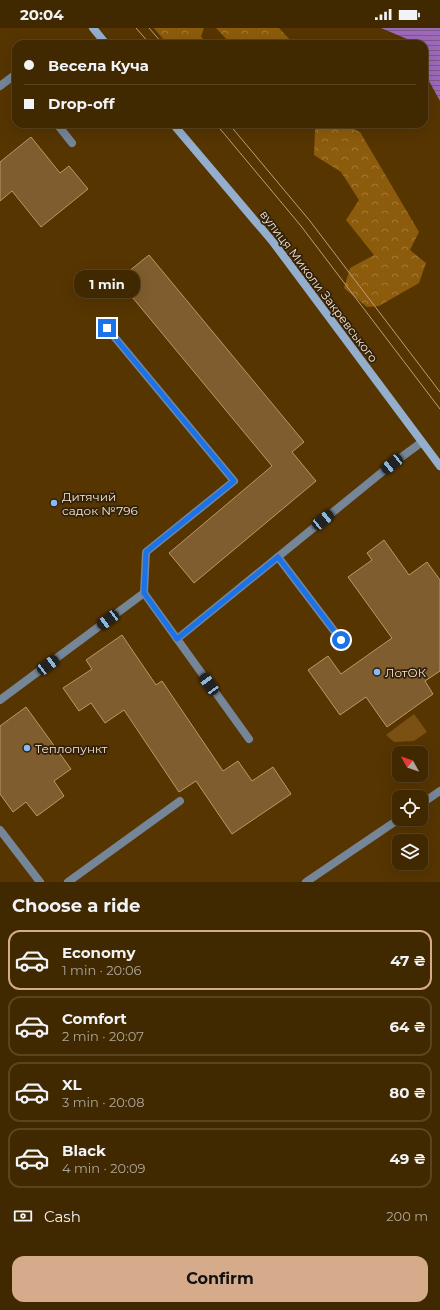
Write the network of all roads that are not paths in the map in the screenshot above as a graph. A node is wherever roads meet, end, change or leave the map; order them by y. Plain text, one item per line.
1 (93, 28) edge
2 (103, 40) edge
3 (12, 77) edge
4 (0, 86) edge
5 (60, 128) edge
6 (176, 128) edge
7 (72, 143) dead end
8 (107, 328) dead end
9 (422, 442) junction
10 (440, 466) edge
11 (278, 557) junction
12 (144, 593) junction
13 (177, 639) junction
14 (341, 640) dead end
15 (0, 700) edge
16 (249, 739) dead end
17 (440, 791) edge
18 (428, 799) edge
19 (180, 801) dead end
20 (392, 824) edge
21 (0, 830) edge
22 (40, 882) edge
23 (68, 882) edge
24 (306, 882) edge

1 - 2 street
3 - 4 street
5 - 7 street
6 - 9 street, вулиця Миколи Закревського
8 - 12 street
9 - 10 street, вулиця Миколи Закревського
9 - 11 street
11 - 13 street
11 - 14 street
12 - 13 street
12 - 15 street
13 - 16 street
17 - 18 street
19 - 23 street
20 - 24 street
21 - 22 street

